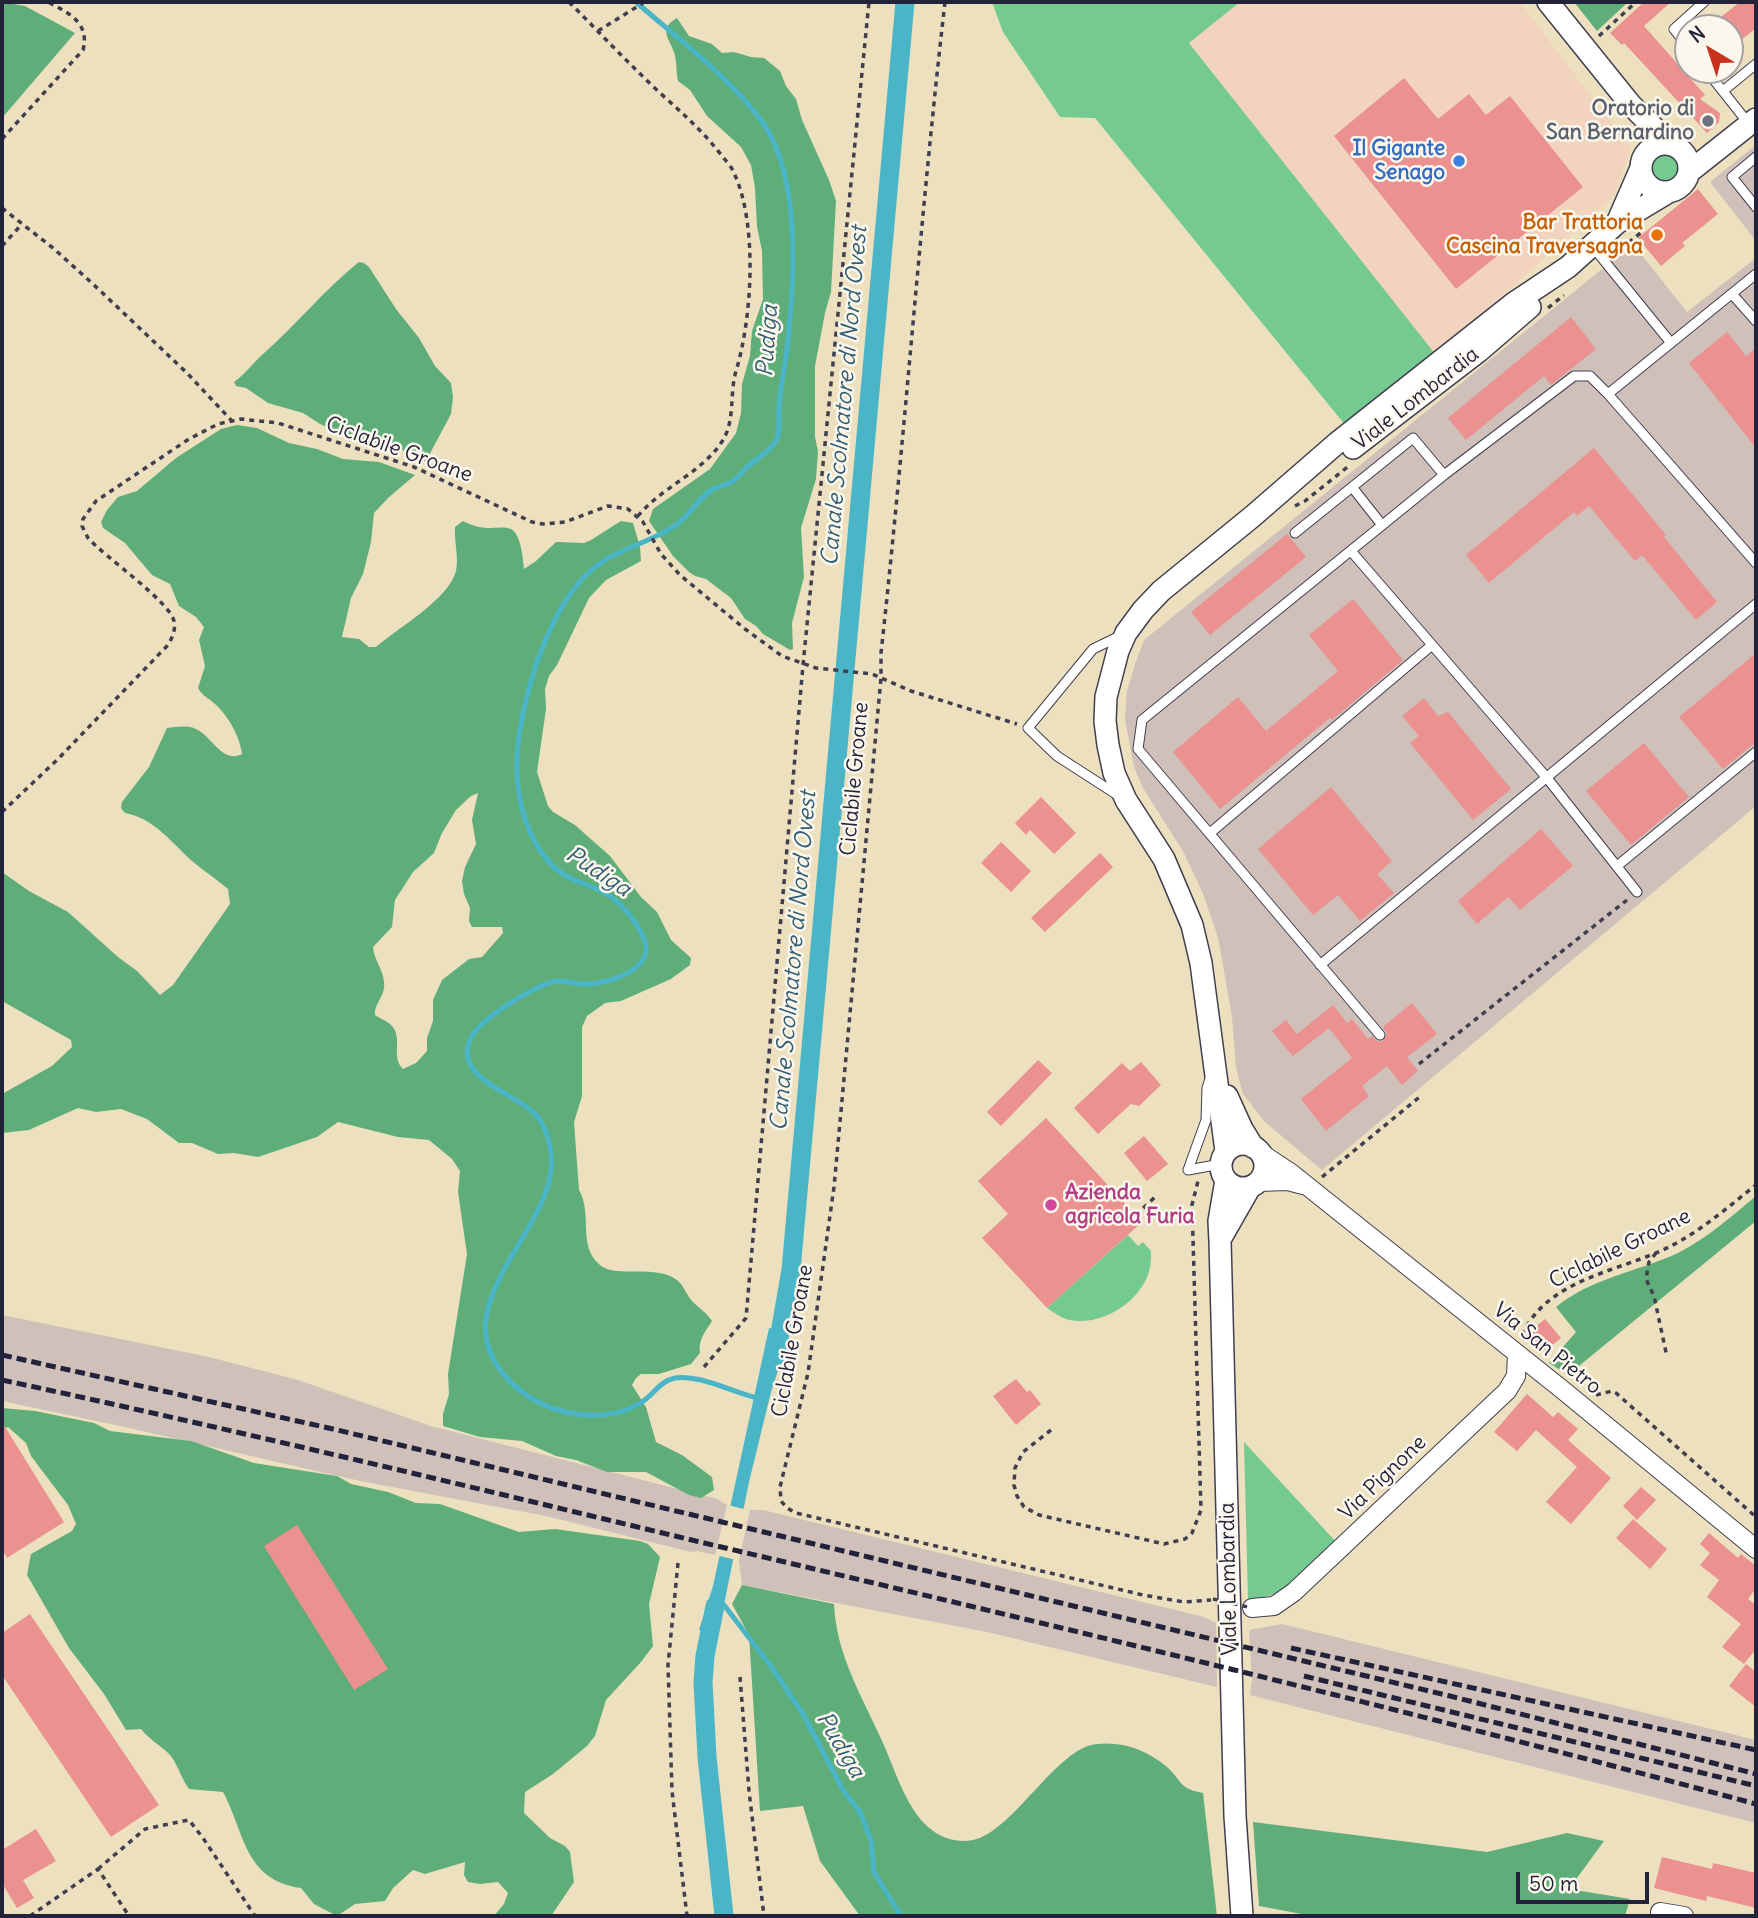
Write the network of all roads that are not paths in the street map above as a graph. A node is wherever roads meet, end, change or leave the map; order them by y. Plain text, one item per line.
1 (1548, 2) edge
2 (1704, 2) edge
3 (1691, 14) edge
4 (1756, 64) edge
5 (1717, 84) edge
6 (1723, 91) junction
7 (1631, 105) junction
8 (1753, 121) edge
9 (1728, 140) junction
10 (1674, 146) junction
11 (1756, 157) edge
12 (1642, 164) junction
13 (1689, 172) junction
14 (1667, 192) junction
15 (1756, 207) edge
16 (1617, 223) junction
17 (1593, 247) junction
18 (1755, 278) edge
19 (1732, 293) junction
20 (1756, 321) edge
21 (1671, 343) junction
22 (1608, 394) junction
23 (1444, 475) junction
24 (1352, 487) junction
25 (1382, 525) junction
26 (1295, 533) dead end
27 (1351, 551) junction
28 (1756, 563) edge
29 (1756, 604) edge
30 (1126, 633) junction
31 (1432, 645) junction
32 (1756, 752) edge
33 (1547, 778) junction
34 (1126, 800) junction
35 (1210, 833) junction
36 (1617, 866) junction
37 (1637, 892) road end
38 (1320, 965) junction
39 (1380, 1035) dead end
40 (1217, 1070) junction
41 (1257, 1150) junction
42 (1224, 1165) junction
43 (1314, 1183) junction
44 (1254, 1185) junction
45 (1220, 1241) junction
46 (1517, 1354) junction
47 (1756, 1549) edge
48 (1252, 1608) road end
49 (1660, 1912) dead end
50 (1242, 1916) edge
51 (1684, 1916) edge

1 - 7 street
2 - 3 lane
4 - 6 lane
5 - 6 lane
6 - 8 lane
7 - 10 street
7 - 12 street
8 - 9 street
9 - 10 street
9 - 13 street
10 - 12 street
10 - 13 street
11 - 15 lane
12 - 14 street
12 - 16 street, Viale Lombardia
13 - 14 street
14 - 16 street, Viale Lombardia
16 - 17 street, Viale Lombardia
17 - 21 lane
17 - 30 street, Viale Lombardia
18 - 19 lane
19 - 20 lane
19 - 21 lane
21 - 22 lane
22 - 23 lane
22 - 28 lane
23 - 24 lane
23 - 25 lane
24 - 25 lane
24 - 26 lane
25 - 27 lane
27 - 31 lane
27 - 35 lane
29 - 33 lane
30 - 34 street, Viale Lombardia
30 - 34 lane
31 - 33 lane
31 - 35 lane
32 - 36 lane
33 - 36 lane
33 - 38 lane
34 - 40 street, Viale Lombardia
35 - 38 lane
36 - 37 lane
38 - 39 lane
40 - 41 street, Viale Lombardia
40 - 42 street, Viale Lombardia
40 - 42 lane
41 - 42 street
41 - 43 street, Via San Pietro
41 - 44 street
42 - 44 street
42 - 45 street, Viale Lombardia
43 - 44 street
43 - 46 street, Via San Pietro
44 - 45 street
45 - 50 street, Viale Lombardia
46 - 47 street, Via San Pietro
46 - 48 street, Via Pignone
49 - 51 street

